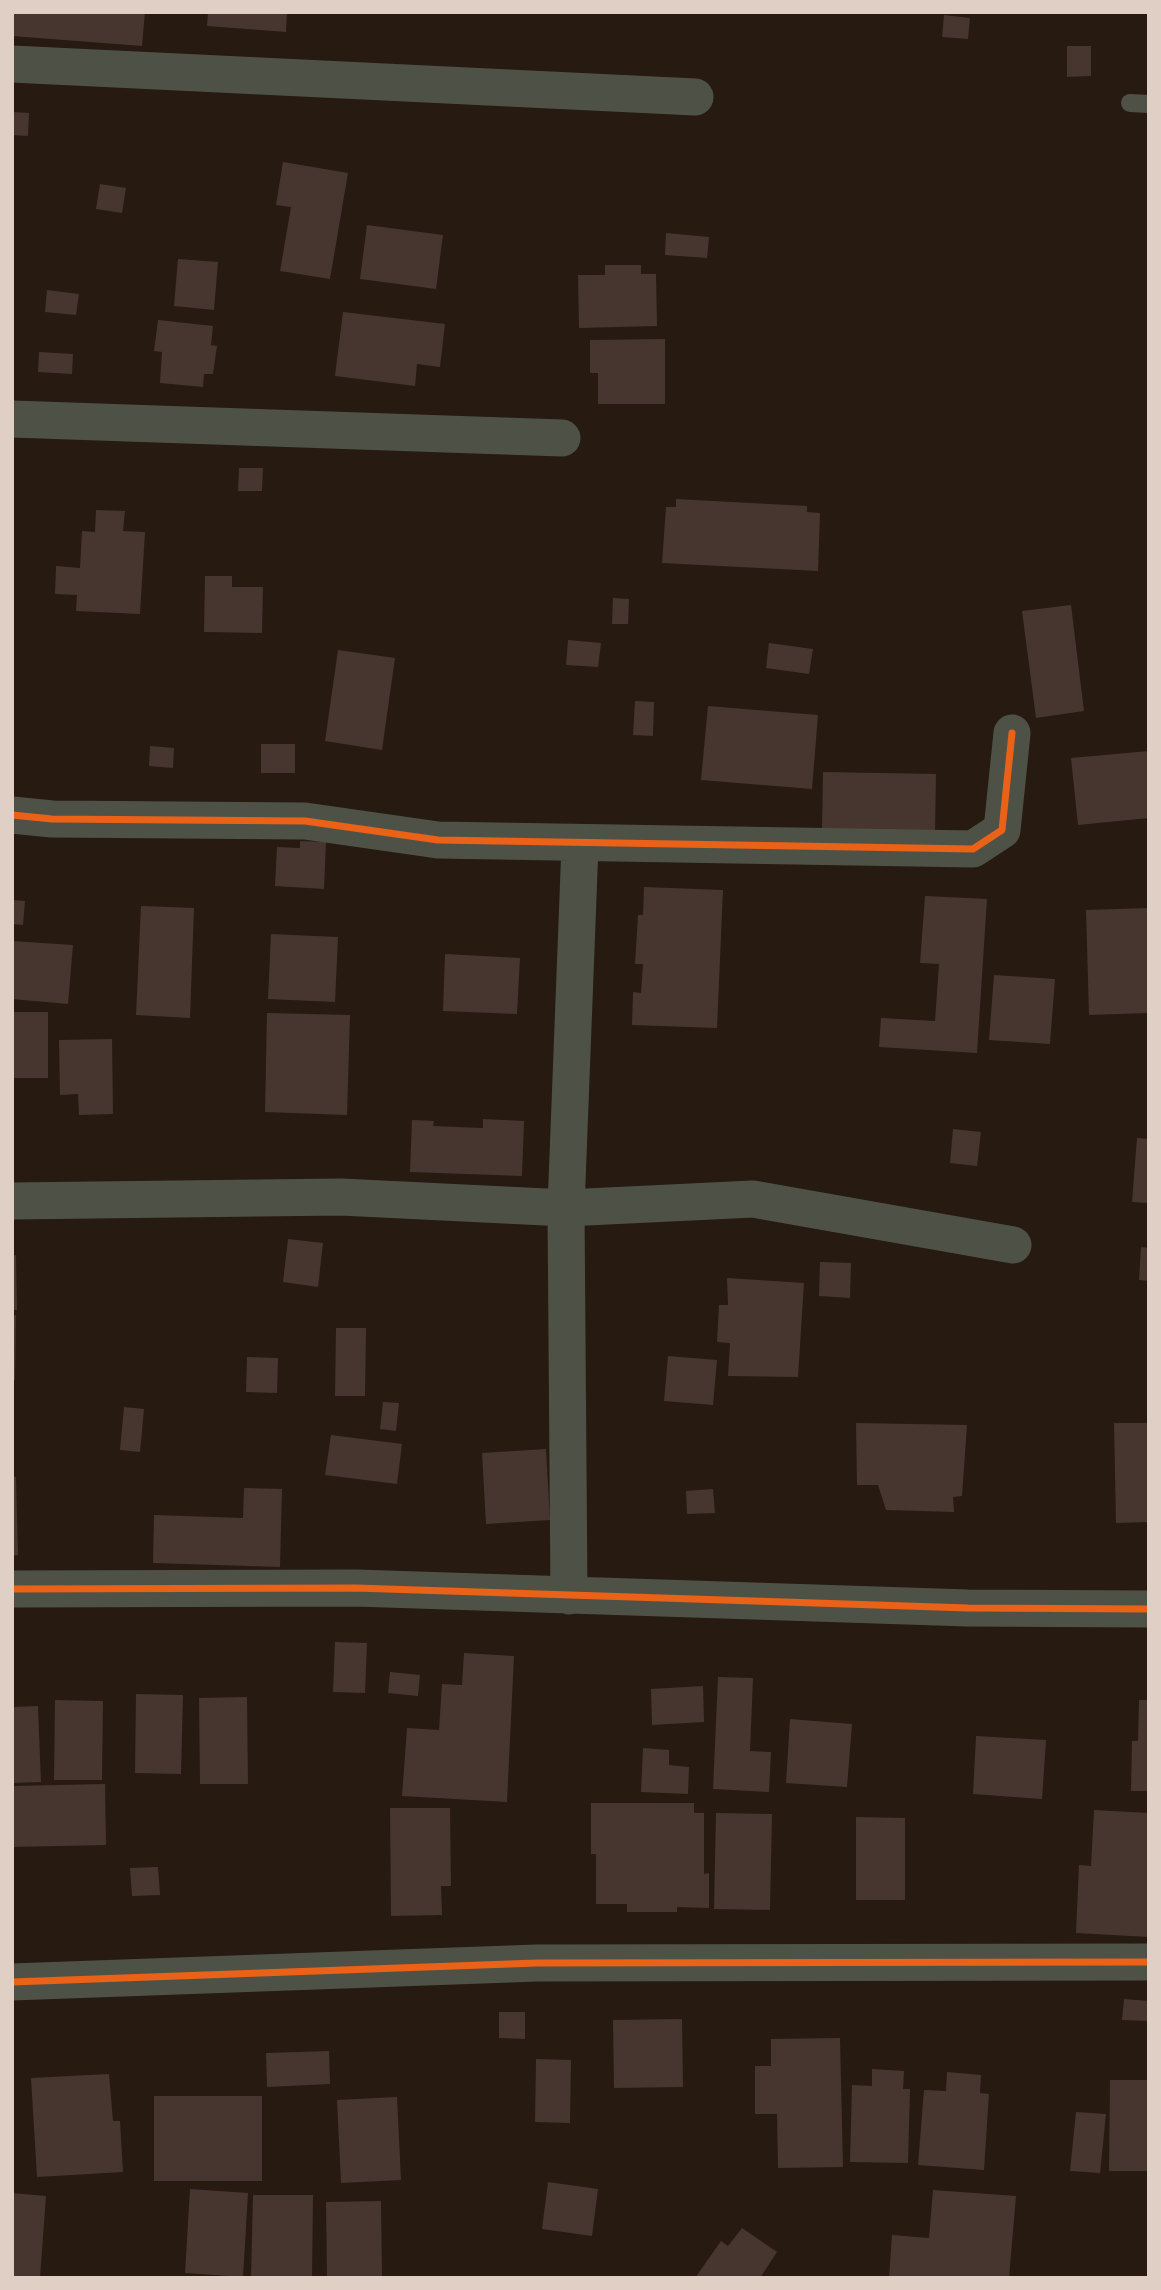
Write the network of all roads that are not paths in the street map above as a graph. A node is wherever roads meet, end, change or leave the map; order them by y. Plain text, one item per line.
1 (12, 64) edge
2 (695, 97) dead end
3 (1130, 103) dead end
4 (1149, 104) edge
5 (12, 419) edge
6 (562, 438) dead end
7 (1012, 733) dead end
8 (12, 815) edge
9 (579, 845) junction
10 (12, 1201) edge
11 (566, 1208) junction
12 (1013, 1245) dead end
13 (12, 1589) edge
14 (569, 1596) junction
15 (1149, 1609) edge
16 (1149, 1962) edge
17 (12, 1982) edge

1 - 2 street
3 - 4 lane
5 - 6 street
7 - 9 street
8 - 9 street
9 - 11 street
10 - 11 street
11 - 12 street
11 - 14 street
13 - 14 street
14 - 15 street
16 - 17 street

